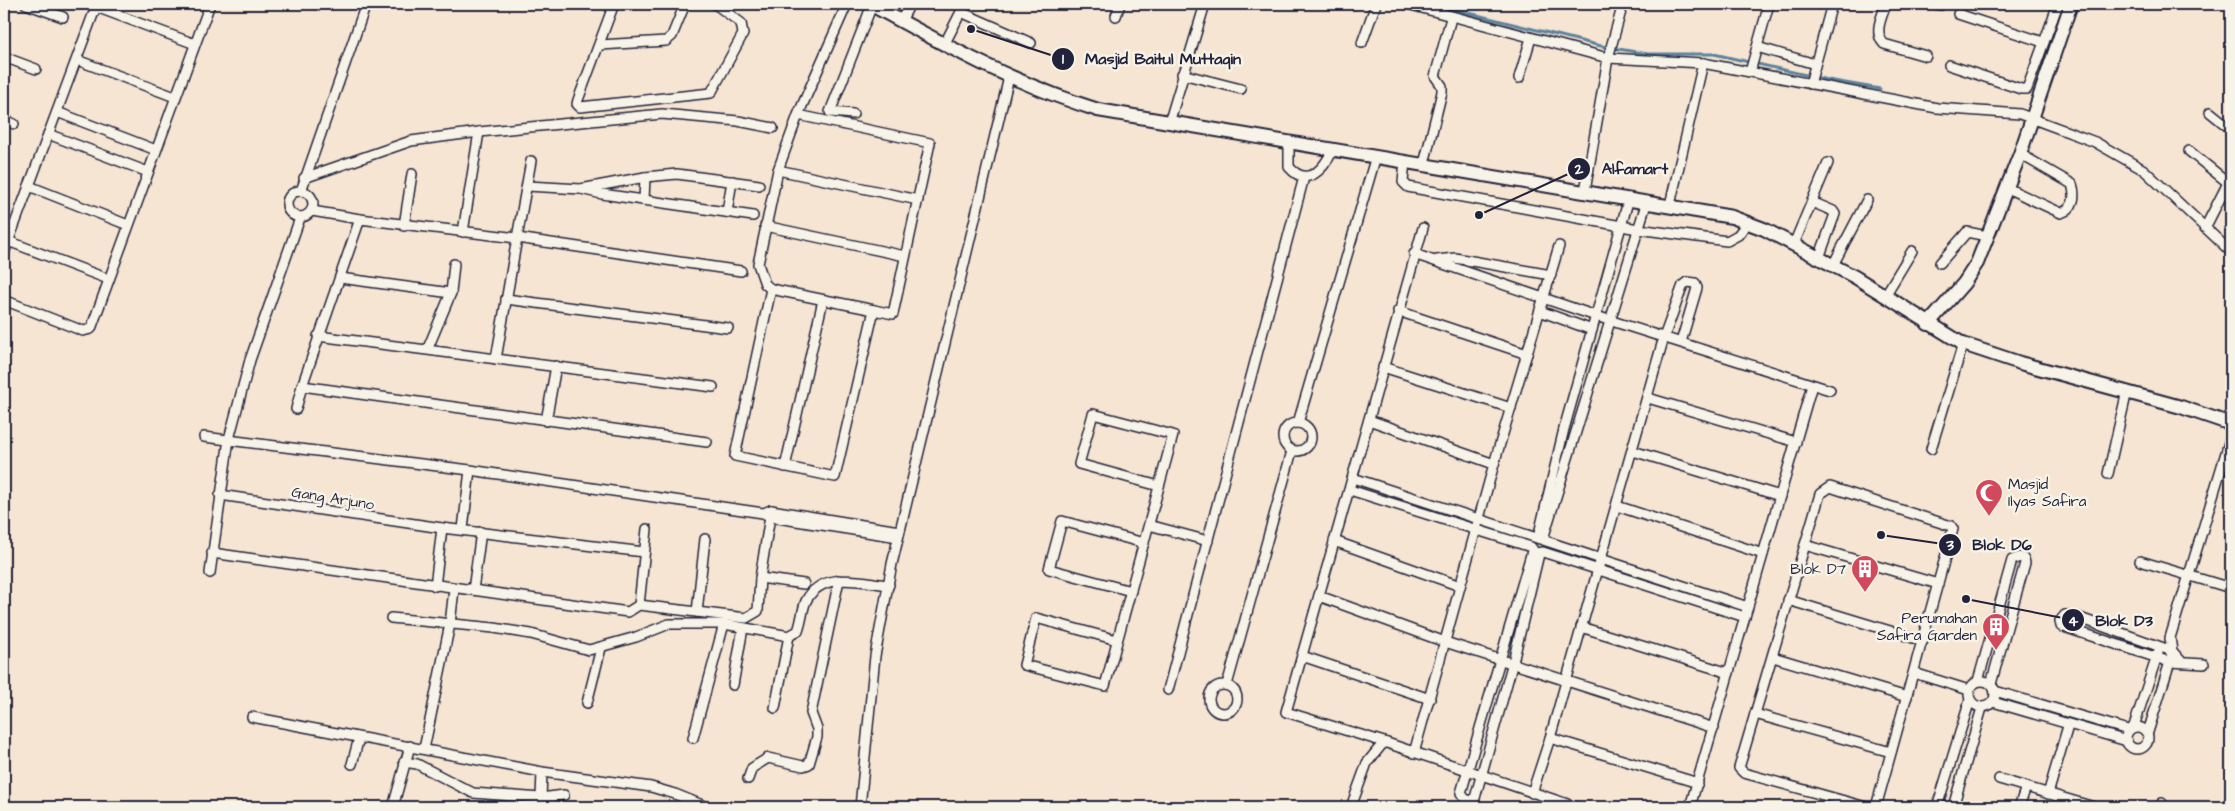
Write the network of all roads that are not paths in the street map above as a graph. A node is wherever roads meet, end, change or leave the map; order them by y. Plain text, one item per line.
1 (26, 4) edge
2 (210, 4) edge
3 (366, 4) edge
4 (614, 4) edge
5 (685, 4) edge
6 (715, 4) edge
7 (846, 4) edge
8 (871, 4) edge
9 (910, 4) edge
10 (1120, 4) edge
11 (1205, 4) edge
12 (1376, 4) edge
13 (1407, 4) edge
14 (1622, 4) edge
15 (1769, 4) edge
16 (1832, 4) edge
17 (1886, 4) edge
18 (2058, 4) edge
19 (2071, 4) edge
20 (96, 6) edge
21 (963, 8) edge
22 (1958, 14) dead end
23 (1116, 16) dead end
24 (62, 17) dead end
25 (1451, 18) junction
26 (901, 21) junction
27 (1531, 38) junction
28 (2043, 42) junction
29 (1031, 43) dead end
30 (195, 44) junction
31 (1362, 44) dead end
32 (600, 45) junction
33 (944, 45) junction
34 (1756, 51) junction
35 (1609, 52) junction
36 (1926, 56) dead end
37 (4, 57) edge
38 (77, 60) junction
39 (1703, 63) junction
40 (1949, 65) dead end
41 (1814, 66) junction
42 (36, 69) dead end
43 (1750, 71) junction
44 (1182, 74) junction
45 (1009, 78) junction
46 (1519, 78) dead end
47 (1810, 83) junction
48 (1241, 89) dead end
49 (175, 97) junction
50 (57, 112) junction
51 (2210, 112) dead end
52 (853, 114) dead end
53 (798, 115) junction
54 (2033, 119) junction
55 (4, 120) edge
56 (1169, 123) junction
57 (14, 124) dead end
58 (773, 128) dead end
59 (2231, 129) edge
60 (479, 132) junction
61 (48, 134) junction
62 (1289, 143) junction
63 (156, 150) junction
64 (1333, 150) junction
65 (2189, 151) dead end
66 (2020, 154) junction
67 (1376, 156) junction
68 (532, 161) dead end
69 (1406, 161) junction
70 (1828, 163) dead end
71 (1424, 164) junction
72 (778, 170) junction
73 (148, 172) junction
74 (412, 174) dead end
75 (645, 177) junction
76 (1304, 177) junction
77 (304, 178) junction
78 (732, 181) junction
79 (2230, 182) edge
80 (760, 185) dead end
81 (29, 186) junction
82 (527, 186) junction
83 (581, 188) junction
84 (2007, 188) junction
85 (301, 191) junction
86 (1585, 191) junction
87 (1630, 198) junction
88 (644, 200) junction
89 (918, 200) junction
90 (1867, 200) dead end
91 (1647, 201) junction
92 (1812, 202) junction
93 (1670, 205) junction
94 (312, 211) junction
95 (727, 212) junction
96 (753, 216) dead end
97 (300, 218) junction
98 (360, 219) junction
99 (1748, 222) junction
100 (128, 225) junction
101 (404, 226) junction
102 (765, 226) junction
103 (1620, 226) junction
104 (1423, 228) dead end
105 (2205, 228) junction
106 (1638, 229) junction
107 (463, 232) junction
108 (1987, 236) junction
109 (517, 238) junction
110 (8, 241) junction
111 (1794, 244) junction
112 (1559, 246) dead end
113 (1912, 250) dead end
114 (2231, 252) edge
115 (4, 254) edge
116 (1414, 254) junction
117 (905, 256) junction
118 (1819, 258) junction
119 (1436, 260) junction
120 (1940, 263) dead end
121 (454, 264) dead end
122 (1833, 265) junction
123 (741, 271) dead end
124 (1551, 275) junction
125 (340, 278) junction
126 (108, 279) junction
127 (771, 289) junction
128 (450, 292) junction
129 (1886, 294) junction
130 (1544, 298) junction
131 (506, 299) junction
132 (4, 300) edge
133 (822, 300) junction
134 (874, 310) junction
135 (1398, 311) junction
136 (1540, 311) junction
137 (1596, 316) junction
138 (1609, 320) junction
139 (1928, 324) junction
140 (728, 328) dead end
141 (1592, 330) junction
142 (318, 336) junction
143 (1664, 337) junction
144 (1681, 342) junction
145 (1963, 344) junction
146 (428, 348) junction
147 (1527, 354) junction
148 (496, 359) junction
149 (556, 366) junction
150 (1382, 367) junction
151 (1812, 385) junction
152 (302, 386) junction
153 (713, 387) dead end
154 (1830, 390) dead end
155 (2127, 391) junction
156 (1648, 398) junction
157 (1511, 408) junction
158 (296, 409) dead end
159 (1369, 420) junction
160 (546, 421) junction
161 (1298, 423) junction
162 (2231, 424) edge
163 (1564, 429) junction
164 (1577, 432) junction
165 (2231, 436) edge
166 (204, 437) dead end
167 (229, 439) junction
168 (708, 442) dead end
169 (1796, 442) junction
170 (1931, 449) dead end
171 (1292, 451) junction
172 (1633, 451) junction
173 (1494, 464) junction
174 (784, 467) junction
175 (470, 470) junction
176 (2108, 474) dead end
177 (1353, 478) junction
178 (1159, 486) junction
179 (1350, 490) junction
180 (220, 494) junction
181 (1780, 496) junction
182 (1430, 503) junction
183 (1617, 506) junction
184 (768, 513) junction
185 (1427, 513) junction
186 (1479, 519) junction
187 (1149, 525) junction
188 (442, 528) junction
189 (463, 529) junction
190 (647, 529) dead end
191 (1476, 530) junction
192 (481, 532) junction
193 (899, 534) junction
194 (705, 539) dead end
195 (1208, 541) junction
196 (1334, 541) junction
197 (1144, 543) junction
198 (1538, 545) junction
199 (1805, 545) junction
200 (212, 552) junction
201 (644, 552) junction
202 (1763, 554) junction
203 (1602, 558) junction
204 (2140, 561) dead end
205 (1598, 569) junction
206 (210, 573) dead end
207 (2190, 576) junction
208 (760, 578) junction
209 (839, 580) junction
210 (804, 584) dead end
211 (1938, 584) junction
212 (888, 585) junction
213 (435, 586) junction
214 (1460, 586) junction
215 (2224, 586) dead end
216 (454, 588) junction
217 (473, 590) junction
218 (1131, 591) junction
219 (1318, 596) junction
220 (1788, 600) junction
221 (640, 605) junction
222 (1748, 607) junction
223 (697, 612) junction
224 (1745, 617) junction
225 (390, 618) dead end
226 (450, 624) junction
227 (724, 624) junction
228 (1581, 627) junction
229 (743, 628) junction
230 (789, 636) junction
231 (2170, 638) junction
232 (1117, 640) junction
233 (1923, 641) junction
234 (1445, 642) junction
235 (2160, 647) junction
236 (601, 648) junction
237 (2172, 651) junction
238 (1302, 656) junction
239 (2156, 656) junction
240 (1773, 657) junction
241 (1500, 658) junction
242 (2181, 661) junction
243 (1513, 662) junction
244 (2170, 662) junction
245 (2204, 664) dead end
246 (1729, 673) junction
247 (1914, 673) junction
248 (1567, 680) junction
249 (1978, 681) junction
250 (1227, 685) dead end
251 (733, 686) dead end
252 (1993, 687) junction
253 (1168, 690) dead end
254 (1969, 690) junction
255 (1907, 696) junction
256 (1430, 699) junction
257 (1970, 700) junction
258 (1993, 702) junction
259 (587, 703) dead end
260 (775, 708) dead end
261 (1982, 708) junction
262 (1755, 714) junction
263 (252, 717) dead end
264 (2068, 726) junction
265 (1714, 728) junction
266 (2131, 728) junction
267 (2148, 732) junction
268 (359, 738) junction
269 (693, 738) dead end
270 (1550, 738) junction
271 (2127, 741) junction
272 (1384, 742) junction
273 (424, 749) junction
274 (1891, 752) junction
275 (1414, 753) junction
276 (407, 755) junction
277 (352, 763) dead end
278 (542, 772) junction
279 (1468, 772) junction
280 (1480, 776) junction
281 (748, 779) dead end
282 (1999, 779) dead end
283 (1698, 783) junction
284 (2026, 787) junction
285 (1532, 792) junction
286 (541, 793) junction
287 (2048, 794) junction
288 (564, 795) dead end
289 (393, 807) edge
290 (707, 807) edge
291 (860, 807) edge
292 (1352, 807) edge
293 (1576, 807) edge
294 (1690, 807) edge
295 (1866, 807) edge
296 (1876, 807) edge
297 (1937, 807) edge
298 (1953, 807) edge
299 (2020, 807) edge
300 (2094, 807) edge

1 - 24 street
2 - 30 street
3 - 77 street
4 - 32 street
5 - 32 street
6 - 32 street
7 - 53 street
8 - 26 street
8 - 52 street
9 - 26 street
10 - 23 street
11 - 44 street
12 - 31 street
13 - 25 street
14 - 35 street
15 - 34 street
16 - 41 street
17 - 36 street
18 - 28 street
19 - 54 street
20 - 30 street
20 - 38 street
21 - 29 street
21 - 33 street
22 - 28 street
25 - 27 street
25 - 71 street
26 - 33 street
27 - 35 street
27 - 46 street
28 - 40 street
30 - 49 street
33 - 45 street
34 - 41 street
34 - 43 street
35 - 39 street
35 - 86 street
37 - 42 street
38 - 49 street
38 - 50 street
39 - 43 street
39 - 93 street
41 - 47 street
43 - 47 street
44 - 48 street
44 - 56 street
45 - 56 street
45 - 193 street
47 - 54 street
49 - 63 street
50 - 61 street
50 - 63 street
51 - 59 street
53 - 72 street
53 - 89 street
54 - 66 street
54 - 105 street
55 - 57 street
56 - 62 street
58 - 60 street
60 - 77 street
60 - 107 street
61 - 73 street
61 - 81 street
62 - 64 street
62 - 76 street
63 - 73 street
64 - 67 street
64 - 76 street
65 - 79 street
66 - 84 street
66 - 84 street
67 - 69 street
67 - 161 street
68 - 82 street
69 - 71 street
69 - 103 street
70 - 92 street
71 - 86 street
72 - 89 street
72 - 102 street
73 - 100 street
74 - 101 street
75 - 78 street
75 - 83 street
75 - 88 street
76 - 195 street
77 - 85 street
78 - 80 street
78 - 95 street
79 - 105 street
81 - 100 street
81 - 110 street
82 - 83 street
82 - 109 street
83 - 88 street
84 - 108 street
85 - 94 street
85 - 97 street
86 - 87 street
87 - 91 street
87 - 103 street
88 - 95 street
89 - 117 street
90 - 122 street
91 - 93 street
91 - 106 street
92 - 111 street
92 - 118 street
93 - 99 street
94 - 97 street
94 - 98 street
95 - 96 street
97 - 167 street
98 - 101 street
98 - 125 street
99 - 106 street
99 - 111 street
100 - 126 street
101 - 107 street
102 - 117 street
102 - 127 street
103 - 106 street
103 - 137 street
104 - 116 street
105 - 114 street
106 - 138 street
107 - 109 street
108 - 120 street
108 - 139 street
109 - 123 street
109 - 131 street
110 - 115 street
110 - 126 street
111 - 118 street
112 - 124 street
113 - 129 street
116 - 119 street
116 - 135 street
117 - 134 street
118 - 122 street
119 - 124 street
119 - 130 street
121 - 128 street
122 - 129 street
124 - 130 street
125 - 128 street
125 - 142 street
126 - 132 street
127 - 133 street
127 - 174 street
128 - 146 street
129 - 139 street
130 - 136 street
130 - 137 street
131 - 140 street
131 - 148 street
133 - 134 street
133 - 174 street
134 - 174 street
135 - 147 street
135 - 150 street
136 - 141 street
136 - 147 street
137 - 138 street
137 - 141 street
138 - 143 street
138 - 164 street
139 - 145 street
141 - 163 street
142 - 146 street
142 - 152 street
143 - 144 street
143 - 144 street
143 - 156 street
144 - 151 street
145 - 155 street
145 - 170 street
146 - 148 street
147 - 157 street
148 - 149 street
149 - 153 street
149 - 160 street
150 - 157 street
150 - 159 street
151 - 154 street
151 - 169 street
152 - 158 street
152 - 160 street
155 - 162 street
155 - 176 street
156 - 169 street
156 - 172 street
157 - 173 street
159 - 173 street
159 - 177 street
160 - 168 street
161 - 171 street
161 - 171 street
163 - 164 street
163 - 198 street
164 - 198 street
165 - 207 street
166 - 167 street
167 - 175 street
167 - 180 street
169 - 181 street
171 - 250 street
172 - 181 street
172 - 183 street
173 - 186 street
175 - 184 street
175 - 189 street
177 - 179 street
177 - 182 street
178 - 178 street
178 - 187 street
179 - 185 street
179 - 196 street
180 - 188 street, Gang Arjuno
180 - 200 street
181 - 202 street
182 - 185 street
182 - 186 street
183 - 202 street
183 - 203 street
184 - 193 street
184 - 208 street
185 - 191 street
186 - 191 street
186 - 198 street
187 - 195 street
187 - 197 street
188 - 189 street, Gang Arjuno
188 - 213 street
189 - 192 street, Gang Arjuno
190 - 201 street
191 - 198 street
191 - 214 street
192 - 201 street, Gang Arjuno
192 - 217 street
193 - 212 street
194 - 223 street
195 - 253 street
196 - 214 street
196 - 219 street
197 - 218 street
197 - 218 street
198 - 203 street
198 - 205 street
198 - 241 street
198 - 243 street
199 - 211 street
199 - 211 street
199 - 220 street
200 - 206 street
200 - 213 street
201 - 221 street
202 - 222 street
203 - 205 street
203 - 222 street
204 - 207 street
205 - 224 street
205 - 228 street
207 - 215 street
207 - 231 street
208 - 210 street
208 - 223 street
209 - 212 street
209 - 230 street
209 - 281 street
211 - 233 street
212 - 291 street
213 - 216 street
214 - 234 street
216 - 217 street
216 - 226 street
217 - 221 street
218 - 232 street
219 - 234 street
219 - 238 street
220 - 233 street
220 - 240 street
221 - 223 street
222 - 224 street
224 - 246 street
225 - 226 street
226 - 236 street
226 - 273 street
227 - 229 street
227 - 236 street
227 - 269 street
228 - 246 street
228 - 248 street
229 - 230 street
229 - 251 street
230 - 260 street
231 - 235 street
231 - 237 street
232 - 232 street
233 - 247 street
234 - 241 street
234 - 256 street
235 - 237 street
235 - 239 street
235 - 239 street
236 - 259 street
237 - 242 street
237 - 244 street
238 - 256 street
238 - 272 street
239 - 244 street
239 - 266 street
240 - 255 street
240 - 262 street
241 - 243 street
241 - 279 street
242 - 244 street
242 - 245 street
243 - 248 street
243 - 280 street
244 - 267 street
246 - 265 street
247 - 254 street
247 - 255 street
248 - 265 street
248 - 270 street
249 - 252 street
249 - 252 street
249 - 254 street
252 - 258 street
252 - 266 street
254 - 257 street
255 - 274 street
256 - 275 street
257 - 261 street
257 - 297 street
258 - 261 street
258 - 264 street
261 - 298 street
262 - 274 street
262 - 295 street
263 - 268 street
264 - 271 street
264 - 287 street
265 - 283 street
266 - 267 street
266 - 271 street
267 - 271 street
268 - 276 street
268 - 277 street
270 - 283 street
270 - 285 street
272 - 275 street
272 - 292 street
273 - 276 street
273 - 278 street
274 - 296 street
275 - 279 street
276 - 286 street
276 - 289 street
278 - 286 street
278 - 290 street
279 - 280 street
279 - 280 street
280 - 285 street
282 - 284 street
283 - 294 street
284 - 287 street
284 - 299 street
285 - 293 street
286 - 288 street
287 - 300 street

